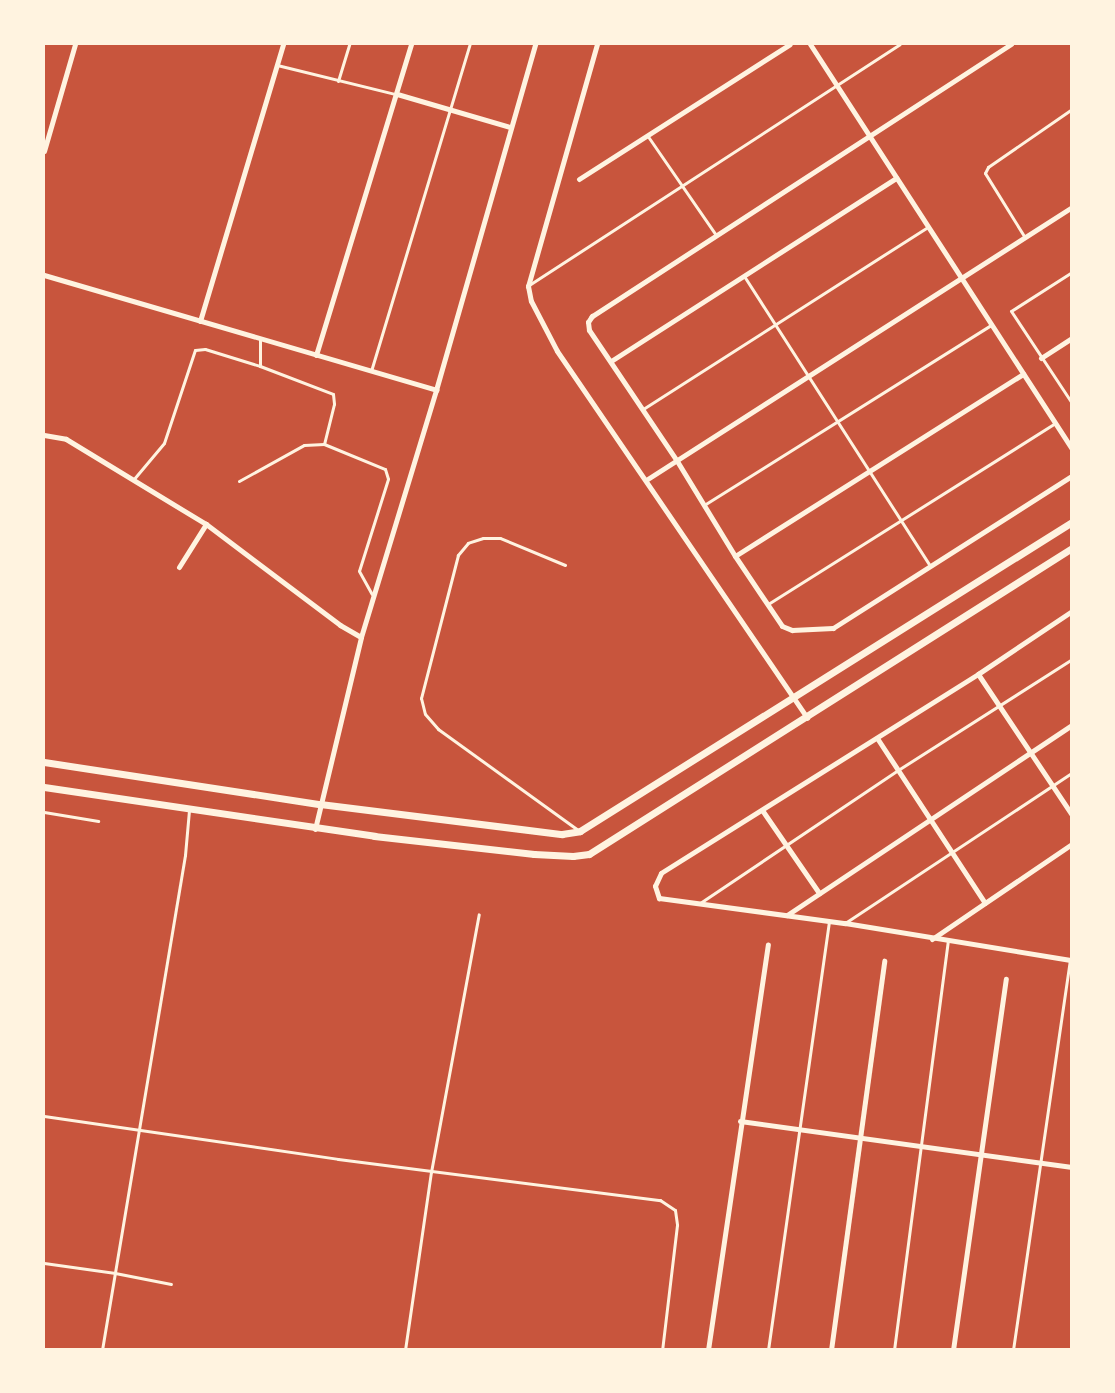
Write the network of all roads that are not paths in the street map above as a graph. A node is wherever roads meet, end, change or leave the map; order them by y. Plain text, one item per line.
1 (75, 44) edge
2 (283, 44) edge
3 (349, 44) edge
4 (411, 44) edge
5 (470, 44) edge
6 (535, 44) edge
7 (597, 44) edge
8 (790, 44) edge
9 (810, 44) edge
10 (900, 44) edge
11 (1007, 44) edge
12 (277, 65) junction
13 (338, 81) junction
14 (836, 85) junction
15 (397, 94) junction
16 (1071, 109) edge
17 (450, 111) junction
18 (510, 127) junction
19 (648, 135) junction
20 (868, 136) junction
21 (44, 151) edge
22 (896, 178) junction
23 (579, 179) dead end
24 (682, 185) junction
25 (1071, 207) edge
26 (928, 227) junction
27 (716, 235) junction
28 (1025, 238) junction
29 (1071, 272) edge
30 (44, 275) edge
31 (744, 276) junction
32 (961, 279) junction
33 (528, 286) junction
34 (200, 321) junction
35 (991, 325) junction
36 (776, 326) junction
37 (260, 338) junction
38 (1071, 338) edge
39 (316, 355) junction
40 (1041, 358) junction
41 (611, 361) junction
42 (260, 366) junction
43 (370, 371) junction
44 (1023, 374) junction
45 (808, 377) junction
46 (436, 390) junction
47 (1071, 402) edge
48 (643, 409) junction
49 (837, 421) junction
50 (1055, 423) junction
51 (44, 435) edge
52 (324, 444) junction
53 (1071, 448) edge
54 (677, 461) junction
55 (869, 471) junction
56 (1071, 476) edge
57 (133, 480) junction
58 (646, 480) junction
59 (239, 481) dead end
60 (704, 505) junction
61 (900, 520) junction
62 (1071, 522) edge
63 (206, 524) junction
64 (1071, 548) edge
65 (735, 556) junction
66 (565, 565) dead end
67 (930, 566) junction
68 (179, 567) dead end
69 (373, 596) junction
70 (768, 604) junction
71 (1071, 611) edge
72 (361, 637) junction
73 (1071, 659) edge
74 (978, 674) junction
75 (794, 697) junction
76 (998, 706) junction
77 (807, 718) junction
78 (1071, 725) edge
79 (877, 738) junction
80 (1030, 753) junction
81 (44, 762) edge
82 (898, 770) junction
83 (1071, 773) edge
84 (1052, 785) junction
85 (44, 787) edge
86 (320, 804) junction
87 (189, 810) junction
88 (762, 810) junction
89 (44, 812) edge
90 (1071, 814) edge
91 (930, 819) junction
92 (98, 821) dead end
93 (315, 829) junction
94 (580, 831) junction
95 (786, 844) junction
96 (1071, 844) edge
97 (951, 850) junction
98 (819, 893) junction
99 (700, 903) junction
100 (985, 903) junction
101 (479, 914) dead end
102 (786, 915) junction
103 (829, 922) junction
104 (845, 923) junction
105 (932, 939) junction
106 (948, 942) junction
107 (768, 944) dead end
108 (1070, 960) edge
109 (884, 961) dead end
110 (1006, 979) dead end
111 (44, 1116) edge
112 (740, 1121) junction
113 (799, 1129) junction
114 (137, 1132) junction
115 (859, 1137) junction
116 (921, 1146) junction
117 (983, 1155) junction
118 (1040, 1162) junction
119 (1071, 1167) edge
120 (431, 1172) junction
121 (44, 1263) edge
122 (115, 1273) junction
123 (171, 1284) dead end
124 (102, 1350) edge
125 (405, 1350) edge
126 (662, 1350) edge
127 (708, 1350) edge
128 (768, 1350) edge
129 (831, 1350) edge
130 (894, 1350) edge
131 (953, 1350) edge
132 (1013, 1350) edge

1 - 21 street
2 - 12 street
3 - 13 lane
4 - 15 street
5 - 17 lane
6 - 18 street
7 - 33 street
8 - 19 street
9 - 14 street
10 - 14 lane
11 - 20 street
12 - 13 lane
12 - 34 street
13 - 15 lane
14 - 20 street
14 - 24 lane
15 - 17 street
15 - 39 street
16 - 28 lane
17 - 18 street
17 - 43 lane
18 - 46 street
19 - 23 street
19 - 24 lane
20 - 22 street
20 - 27 street
22 - 26 street
22 - 31 street
24 - 27 lane
24 - 33 lane
25 - 28 street
26 - 32 street
26 - 36 lane
27 - 41 street
28 - 32 street
29 - 40 lane
30 - 34 street
31 - 36 lane
31 - 41 street
32 - 35 street
32 - 45 street
33 - 58 street
34 - 37 street
35 - 44 street
35 - 49 lane
36 - 45 lane
36 - 48 lane
37 - 39 street
37 - 42 lane
38 - 40 street
39 - 43 street
40 - 47 lane
41 - 48 street
42 - 52 lane
42 - 57 lane
43 - 46 street
44 - 50 street
44 - 55 street
45 - 49 lane
45 - 54 street
46 - 69 street
48 - 54 street
49 - 55 lane
49 - 60 lane
50 - 53 street
50 - 61 lane
51 - 57 street
52 - 59 lane
52 - 69 lane
54 - 58 street
54 - 60 street
55 - 61 lane
55 - 65 street
56 - 67 street
57 - 63 street
58 - 75 street
60 - 65 street
61 - 67 lane
61 - 70 lane
62 - 75 street
63 - 68 street
63 - 72 street
64 - 77 street
65 - 70 street
66 - 94 lane
67 - 70 street
69 - 72 street
71 - 74 street
72 - 86 street
73 - 76 lane
74 - 76 street
74 - 79 street
75 - 77 street
75 - 94 street
76 - 80 street
76 - 82 lane
77 - 93 street
78 - 80 street
79 - 82 street
79 - 88 street
80 - 84 street
80 - 91 street
81 - 86 street
82 - 91 street
82 - 95 lane
83 - 84 lane
84 - 90 street
84 - 97 lane
85 - 87 street
86 - 93 street
86 - 94 street
87 - 93 street
87 - 114 lane
88 - 95 street
88 - 99 street
89 - 92 lane
91 - 97 street
91 - 98 street
95 - 98 street
95 - 99 lane
96 - 100 street
97 - 100 street
97 - 104 lane
98 - 102 street
99 - 102 street
100 - 105 street
101 - 120 lane
102 - 103 street
103 - 104 street
103 - 113 lane
104 - 105 street
105 - 106 street
106 - 108 street
106 - 116 lane
107 - 112 street
108 - 118 lane
109 - 115 street
110 - 117 street
111 - 114 lane
112 - 113 street
112 - 127 street
113 - 115 street
113 - 128 lane
114 - 120 lane
114 - 122 lane
115 - 116 street
115 - 129 street
116 - 117 street
116 - 130 lane
117 - 118 street
117 - 131 street
118 - 119 street
118 - 132 lane
120 - 125 lane
120 - 126 lane
121 - 122 lane
122 - 123 lane
122 - 124 lane

